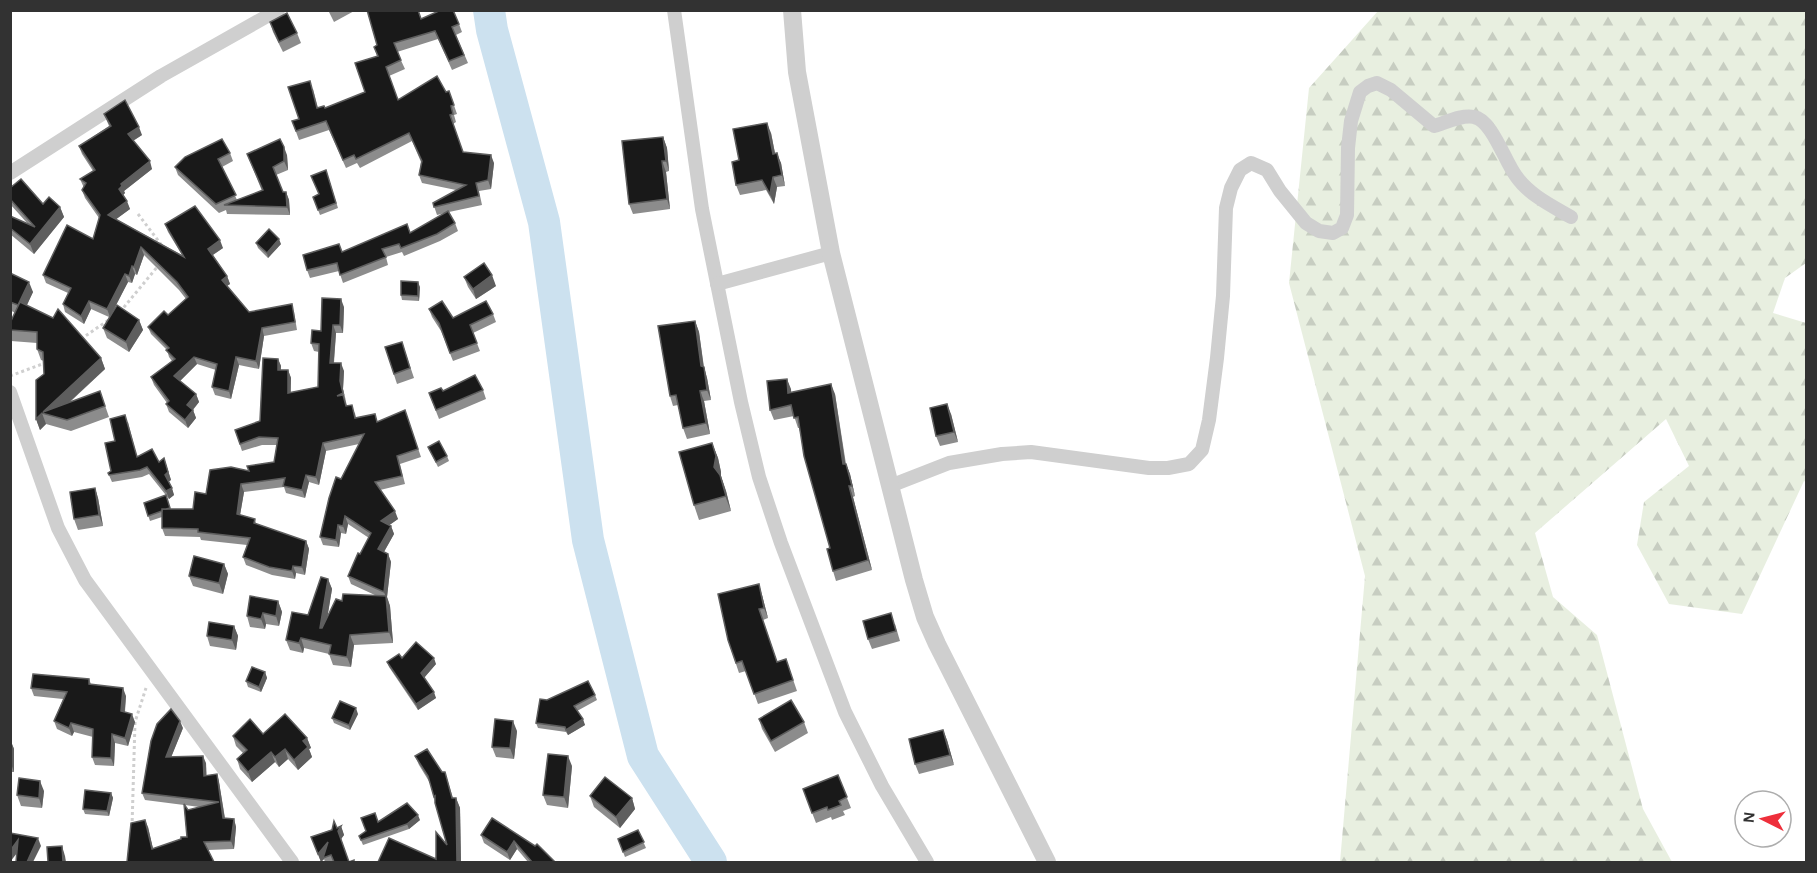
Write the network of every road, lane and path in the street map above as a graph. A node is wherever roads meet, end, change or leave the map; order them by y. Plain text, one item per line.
1 (278, 10) edge
2 (674, 10) edge
3 (792, 10) edge
4 (10, 173) edge
5 (138, 214) dead end
6 (1571, 218) dead end
7 (164, 248) edge
8 (831, 253) junction
9 (163, 259) edge
10 (717, 284) junction
11 (80, 340) edge
12 (47, 362) edge
13 (10, 376) edge
14 (10, 392) edge
15 (890, 486) junction
16 (152, 672) junction
17 (133, 833) edge
18 (292, 862) edge
19 (927, 862) edge
20 (1047, 862) edge

1 - 4 street
2 - 10 street
3 - 8 street
5 - 7 path
6 - 15 street
8 - 10 street
8 - 15 street
9 - 11 path
10 - 19 street
12 - 13 path
14 - 16 street
15 - 20 street
16 - 17 path
16 - 18 street

